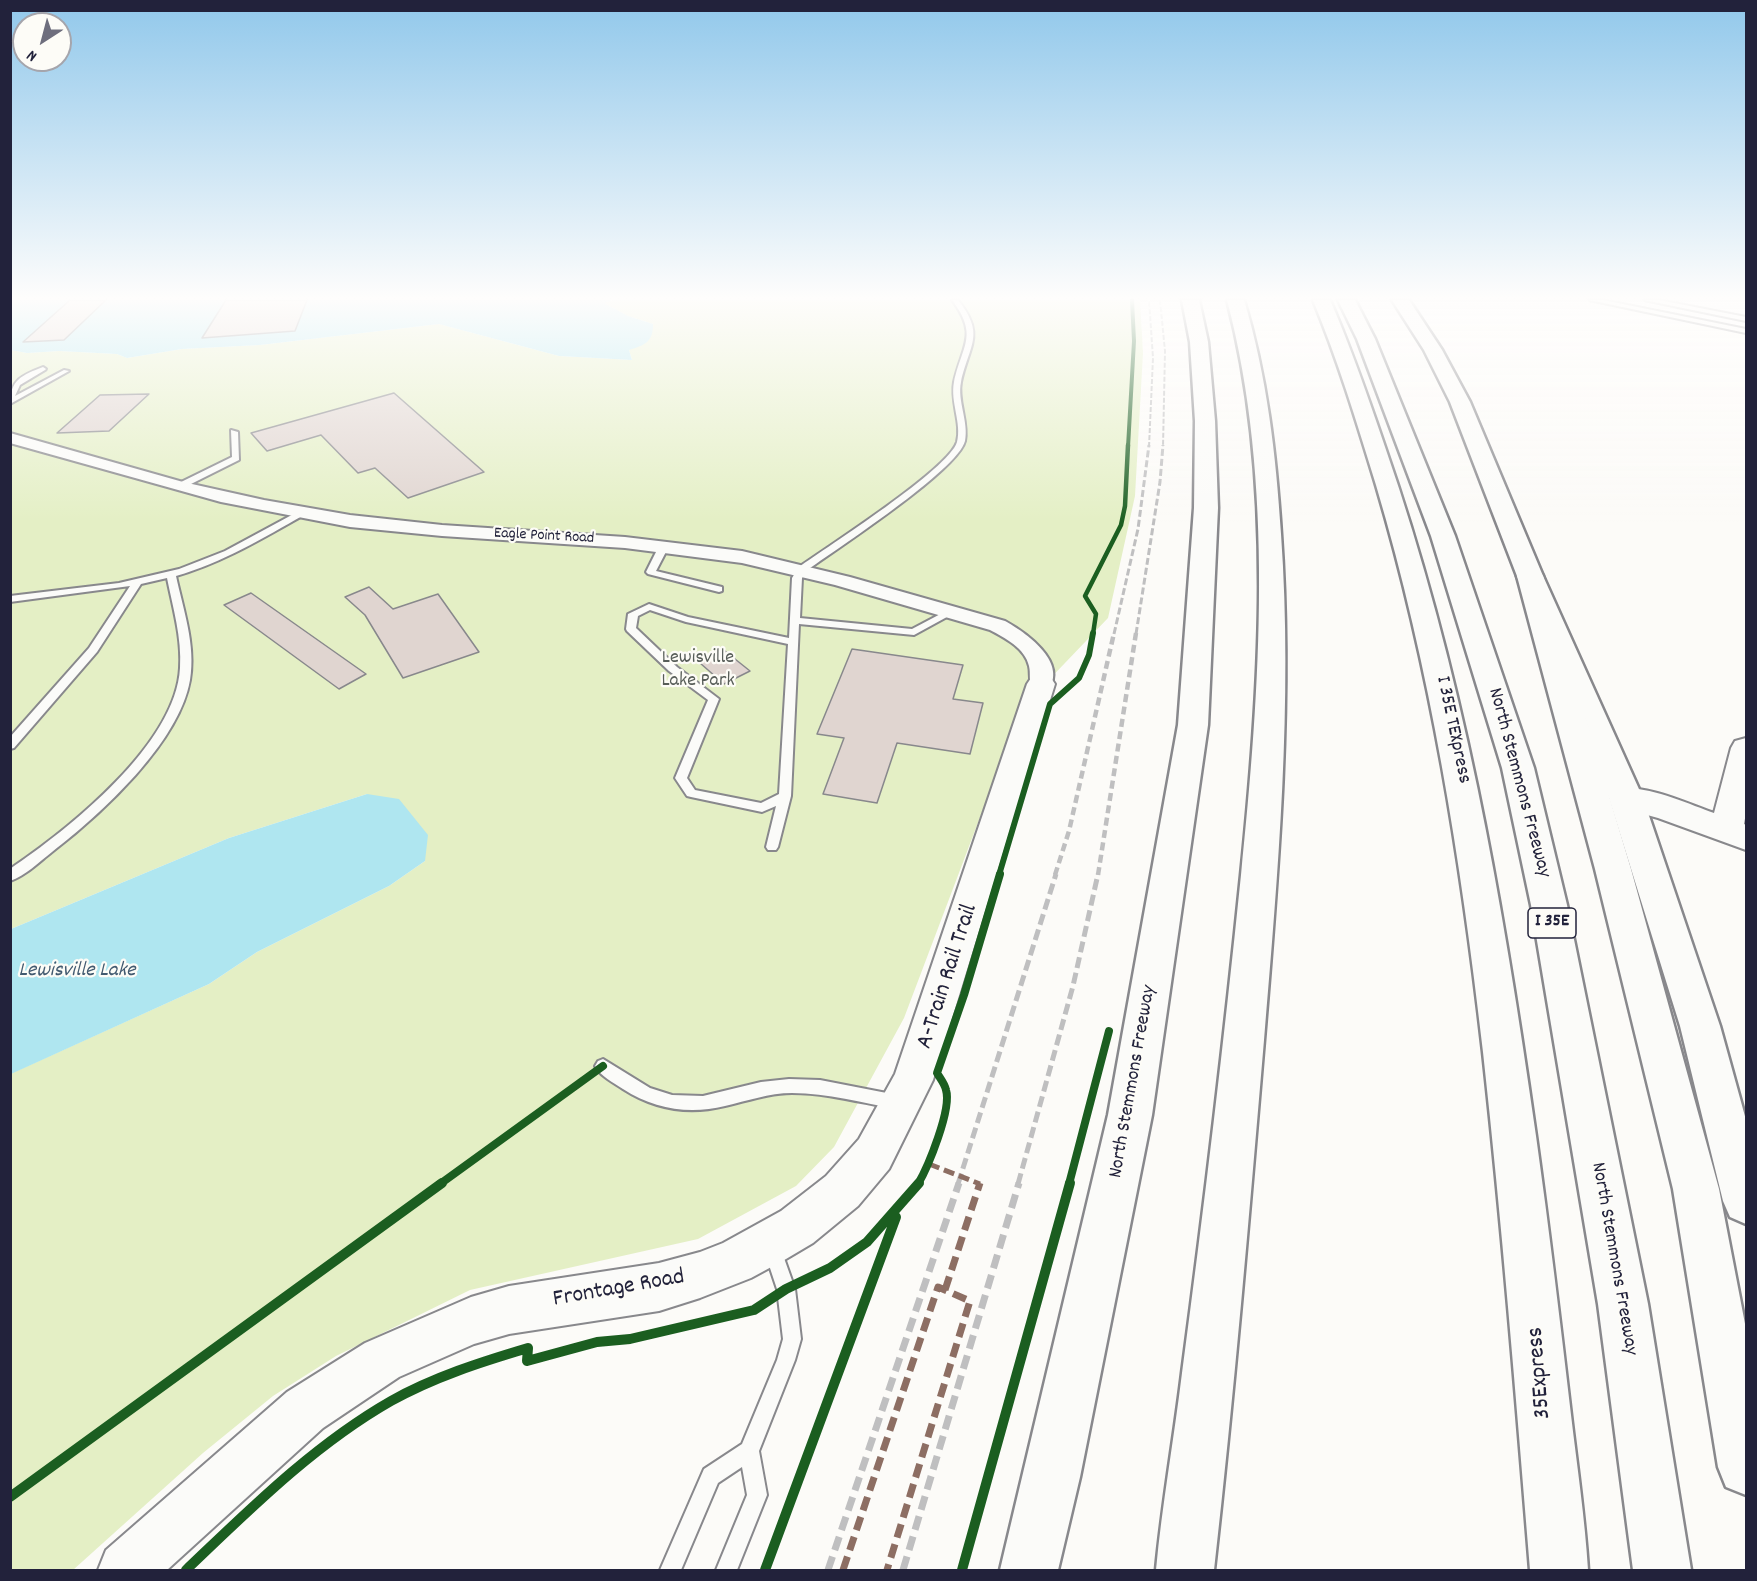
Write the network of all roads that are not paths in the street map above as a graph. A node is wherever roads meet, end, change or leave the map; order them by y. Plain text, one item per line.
1 (34, 374) edge
2 (61, 374) edge
3 (962, 374) edge
4 (1201, 374) edge
5 (1252, 374) edge
6 (1351, 374) edge
7 (1380, 374) edge
8 (1445, 374) edge
9 (10, 401) edge
10 (234, 432) dead end
11 (10, 438) edge
12 (182, 485) junction
13 (301, 513) junction
14 (664, 546) junction
15 (802, 569) junction
16 (171, 574) junction
17 (1530, 576) junction
18 (138, 582) junction
19 (719, 590) dead end
20 (10, 599) edge
21 (951, 612) junction
22 (795, 621) junction
23 (793, 642) junction
24 (1041, 684) joint
25 (10, 745) edge
26 (1746, 748) edge
27 (786, 796) junction
28 (1626, 798) junction
29 (1736, 834) edge
30 (772, 847) dead end
31 (10, 876) edge
32 (603, 1066) dead end
33 (903, 1103) junction
34 (1519, 1175) joint
35 (1746, 1201) edge
36 (770, 1243) junction
37 (749, 1451) junction
38 (1746, 1467) edge
39 (126, 1570) edge
40 (670, 1570) edge
41 (727, 1570) edge
42 (1029, 1570) edge
43 (1185, 1570) edge
44 (1559, 1570) edge
45 (1662, 1570) edge

1 - 9 lane
2 - 9 lane
3 - 15 lane
4 - 42 main road, North Stemmons Freeway
5 - 43 main road
6 - 34 main road, I 35E TEXpress
7 - 45 main road, North Stemmons Freeway / I 35E
8 - 17 main road
10 - 12 lane
11 - 12 street, Eagle Point Road
12 - 13 street, Eagle Point Road
13 - 14 street, Eagle Point Road
13 - 16 lane
14 - 15 street, Eagle Point Road
14 - 19 lane
15 - 21 street, Eagle Point Road
15 - 22 lane
16 - 18 lane
16 - 31 lane
17 - 28 main road
17 - 38 main road
18 - 20 lane
18 - 25 lane
21 - 22 lane
21 - 24 street, Eagle Point Road
22 - 23 lane
23 - 27 lane
23 - 27 lane
24 - 33 street, Frontage Road
26 - 29 street
27 - 30 lane
28 - 29 street
28 - 35 main road
32 - 33 lane
33 - 36 street, Frontage Road
34 - 44 main road, 35Express
36 - 37 lane
36 - 39 street, Frontage Road
37 - 40 lane
37 - 41 lane

